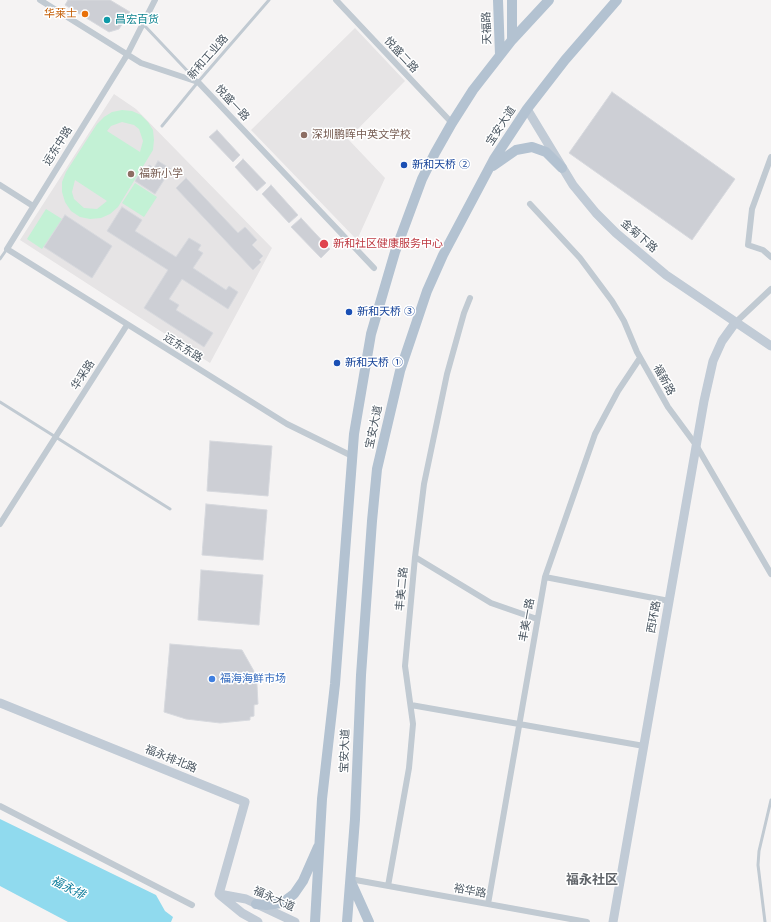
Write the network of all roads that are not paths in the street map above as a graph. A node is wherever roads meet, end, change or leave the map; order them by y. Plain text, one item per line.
1 (40, 0) edge
2 (155, 0) edge
3 (269, 0) edge
4 (336, 0) edge
5 (498, 0) edge
6 (512, 0) edge
7 (549, 0) edge
8 (617, 0) edge
9 (143, 24) junction
10 (512, 40) junction
11 (127, 55) junction
12 (500, 55) junction
13 (198, 82) junction
14 (526, 109) junction
15 (452, 123) junction
16 (162, 126) dead end
17 (771, 157) edge
18 (562, 168) junction
19 (489, 170) junction
20 (0, 185) edge
21 (530, 204) dead end
22 (33, 206) junction
23 (6, 249) junction
24 (771, 257) edge
25 (0, 259) edge
26 (374, 268) dead end
27 (771, 289) edge
28 (470, 298) dead end
29 (735, 323) junction
30 (127, 325) junction
31 (771, 346) edge
32 (640, 358) junction
33 (0, 402) edge
34 (56, 437) junction
35 (696, 444) junction
36 (352, 456) junction
37 (170, 509) dead end
38 (0, 524) edge
39 (415, 557) junction
40 (770, 571) edge
41 (545, 577) junction
42 (669, 601) junction
43 (537, 619) junction
44 (0, 703) edge
45 (412, 705) junction
46 (519, 723) junction
47 (644, 746) junction
48 (771, 800) edge
49 (0, 806) edge
50 (321, 840) junction
51 (350, 879) junction
52 (388, 886) junction
53 (219, 894) junction
54 (192, 904) dead end
55 (256, 904) junction
56 (488, 904) junction
57 (258, 922) edge
58 (295, 922) edge
59 (315, 922) edge
60 (347, 922) edge
61 (369, 922) edge
62 (587, 922) edge
63 (614, 922) edge
64 (764, 922) edge

1 - 11 street, 悦盛一路
2 - 9 street, 远东中路
3 - 13 lane, 新和工业路
4 - 15 street, 悦盛二路
5 - 12 main road, 天福路
6 - 10 main road
7 - 10 main road, 宝安大道
8 - 14 main road, 宝安大道
9 - 11 street, 远东中路
9 - 13 lane
10 - 12 main road, 宝安大道
11 - 13 street, 悦盛一路
11 - 22 street, 远东中路
12 - 15 main road, 宝安大道
13 - 16 lane, 新和工业路
13 - 26 street, 悦盛一路
14 - 18 street, 金菊下路
14 - 19 main road, 宝安大道
15 - 36 main road, 宝安大道
17 - 24 street
18 - 19 main road
18 - 29 street, 金菊下路
19 - 51 main road, 宝安大道
20 - 22 street
21 - 32 street, 福新路
22 - 23 street, 远东中路
23 - 25 lane
23 - 30 street, 远东东路
27 - 29 street
28 - 39 street, 丰美二路
29 - 31 street, 金菊下路
29 - 35 street, 西环路
30 - 34 street, 华采路
30 - 36 street, 远东东路
32 - 35 street, 福新路
32 - 41 street, 丰美一路
33 - 34 lane
34 - 37 lane
34 - 38 street, 华采路
35 - 40 street, 福新路
35 - 42 street, 西环路
36 - 50 main road, 宝安大道
39 - 43 street
39 - 45 street, 丰美二路
41 - 42 street
41 - 43 street, 丰美一路
42 - 47 street, 西环路
43 - 46 street, 丰美一路
44 - 53 street, 福永排北路
45 - 46 street
45 - 52 street, 丰美二路
46 - 47 street
46 - 56 street, 丰美一路
47 - 63 street, 西环路
48 - 64 lane
49 - 54 street
50 - 55 main road
50 - 59 main road, 宝安大道
51 - 52 street, 裕华路
51 - 60 main road, 宝安大道
51 - 61 main road
52 - 56 street, 裕华路
53 - 55 street, 福永大道
53 - 57 street
55 - 58 street, 福永大道
56 - 62 street, 裕华路

